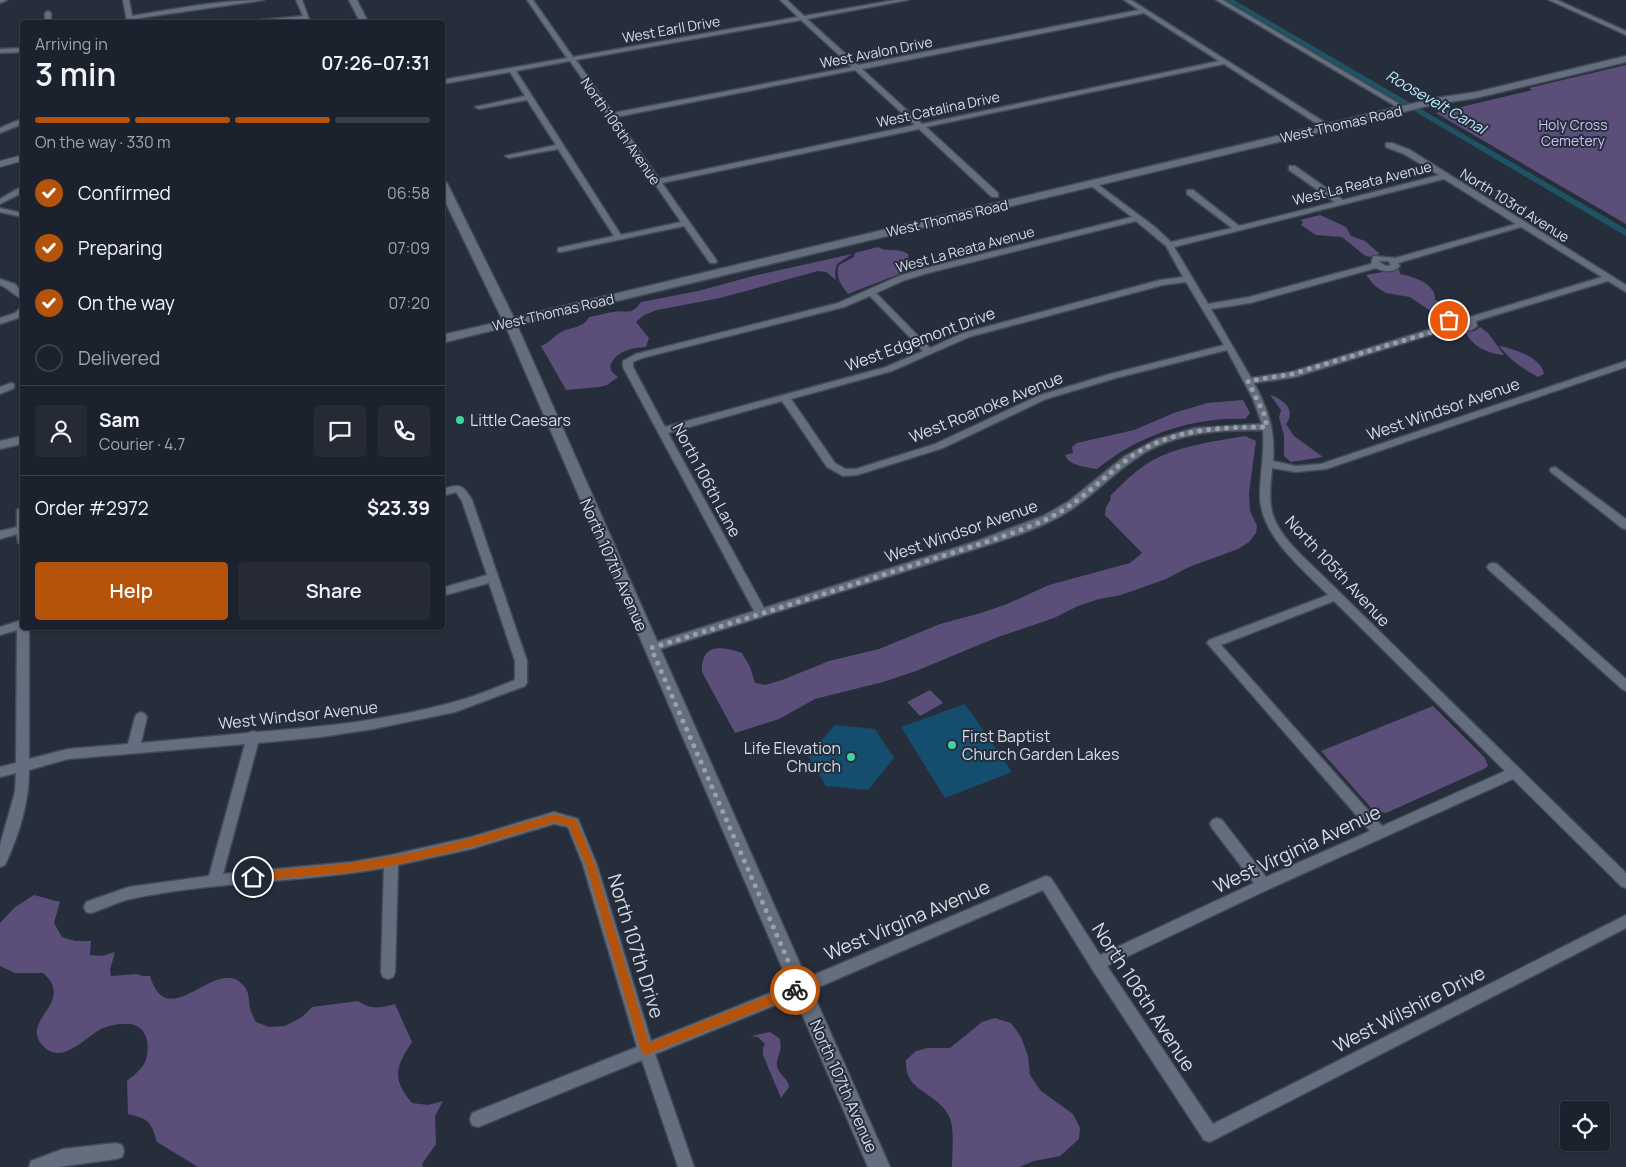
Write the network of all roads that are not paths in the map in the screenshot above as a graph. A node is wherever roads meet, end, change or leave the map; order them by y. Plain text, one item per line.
1 (4, 0) edge
2 (126, 0) edge
3 (261, 0) edge
4 (299, 0) edge
5 (353, 0) edge
6 (530, 0) edge
7 (783, 0) edge
8 (904, 0) edge
9 (1127, 0) edge
10 (1219, 0) edge
11 (1552, 0) edge
12 (1564, 0) edge
13 (0, 1) edge
14 (1145, 11) junction
15 (48, 13) dead end
16 (803, 18) junction
17 (48, 20) edge
18 (129, 20) edge
19 (284, 20) edge
20 (363, 20) edge
21 (1626, 29) edge
22 (1626, 33) edge
23 (20, 50) edge
24 (0, 51) edge
25 (1626, 52) edge
26 (1626, 59) edge
27 (570, 60) junction
28 (1225, 62) junction
29 (856, 69) junction
30 (512, 70) junction
31 (445, 81) edge
32 (530, 97) junction
33 (1451, 97) junction
34 (479, 107) dead end
35 (1404, 109) junction
36 (610, 116) junction
37 (20, 123) edge
38 (920, 127) junction
39 (1328, 127) junction
40 (0, 131) edge
41 (1388, 145) dead end
42 (561, 146) junction
43 (509, 156) dead end
44 (20, 159) edge
45 (0, 164) edge
46 (1292, 168) dead end
47 (1445, 176) junction
48 (657, 182) junction
49 (1093, 183) junction
50 (445, 189) edge
51 (20, 191) edge
52 (1190, 192) dead end
53 (995, 195) dead end
54 (0, 202) edge
55 (1341, 202) junction
56 (0, 210) edge
57 (20, 215) edge
58 (1138, 218) junction
59 (686, 223) junction
60 (1522, 224) junction
61 (1238, 229) junction
62 (619, 238) junction
63 (1169, 245) junction
64 (561, 250) dead end
65 (713, 261) dead end
66 (1609, 278) junction
67 (1188, 279) junction
68 (0, 282) edge
69 (1626, 288) edge
70 (872, 292) junction
71 (20, 294) edge
72 (1206, 307) junction
73 (20, 312) edge
74 (0, 321) edge
75 (510, 322) junction
76 (445, 337) edge
77 (1229, 347) junction
78 (928, 351) junction
79 (628, 361) joint
80 (1626, 364) edge
81 (1248, 381) junction
82 (11, 386) dead end
83 (0, 391) edge
84 (785, 398) junction
85 (1267, 427) junction
86 (664, 432) junction
87 (20, 440) edge
88 (0, 445) edge
89 (1269, 464) junction
90 (1555, 470) dead end
91 (445, 492) edge
92 (1626, 525) edge
93 (20, 530) edge
94 (0, 535) edge
95 (1494, 567) dead end
96 (492, 578) junction
97 (445, 591) edge
98 (1336, 596) junction
99 (761, 614) junction
100 (20, 627) edge
101 (23, 630) edge
102 (0, 631) edge
103 (651, 648) junction
104 (1626, 686) edge
105 (141, 717) dead end
106 (253, 736) junction
107 (133, 748) junction
108 (22, 766) junction
109 (0, 772) edge
110 (1515, 772) junction
111 (1217, 824) dead end
112 (1380, 833) junction
113 (0, 861) edge
114 (391, 861) junction
115 (214, 880) junction
116 (1046, 882) joint
117 (1626, 882) edge
118 (1264, 885) junction
119 (91, 907) dead end
120 (1626, 921) edge
121 (1097, 964) junction
122 (388, 972) dead end
123 (800, 988) junction
124 (646, 1050) junction
125 (478, 1118) dead end
126 (1210, 1134) joint
127 (116, 1152) dead end
128 (37, 1167) edge
129 (686, 1167) edge
130 (880, 1167) edge

1 - 13 street
2 - 18 street
3 - 18 street
4 - 19 street
5 - 20 main road
6 - 27 street, North 106th Avenue
7 - 16 street
8 - 16 street, West Earll Drive
9 - 14 street
10 - 35 street
11 - 22 street
12 - 21 street
14 - 28 street
14 - 29 street, West Avalon Drive
15 - 17 street
16 - 27 street, West Earll Drive
16 - 29 street
23 - 24 street
25 - 33 main road, West Thomas Road
26 - 33 main road, West Thomas Road
27 - 30 street, West Earll Drive
27 - 36 street, North 106th Avenue
28 - 38 street, West Catalina Drive
28 - 39 street
29 - 36 street, West Avalon Drive
29 - 38 street
30 - 31 street, West Earll Drive
30 - 32 street
32 - 34 street
32 - 42 street
33 - 35 main road, West Thomas Road
35 - 39 main road, West Thomas Road
36 - 48 street, North 106th Avenue
37 - 40 street
38 - 48 street, West Catalina Drive
38 - 53 street
39 - 49 main road, West Thomas Road
41 - 47 street, North 103rd Avenue
42 - 43 street
42 - 62 street
44 - 45 street
46 - 55 street
47 - 55 street, West La Reata Avenue
47 - 60 street, North 103rd Avenue
48 - 59 street, North 106th Avenue
49 - 58 street, North 105th Avenue
49 - 75 main road, West Thomas Road
50 - 75 main road, North 107th Avenue
51 - 54 street
52 - 61 street
55 - 61 street, West La Reata Avenue
56 - 57 street
58 - 63 street, North 105th Avenue
58 - 70 street, West La Reata Avenue
59 - 62 street
59 - 65 street, North 106th Avenue
60 - 66 street, North 103rd Avenue
60 - 72 street
61 - 63 street, West La Reata Avenue
62 - 64 street
63 - 67 street, North 105th Avenue
66 - 69 street, North 103rd Avenue
66 - 81 street
67 - 72 street, North 105th Avenue
67 - 78 street, West Edgemont Drive
68 - 71 street
70 - 78 street
70 - 79 street, West La Reata Avenue
72 - 77 street, North 105th Avenue
73 - 74 street
75 - 76 main road, West Thomas Road
75 - 103 main road, North 107th Avenue
77 - 81 street, North 105th Avenue
77 - 84 street, West Roanoke Avenue
78 - 84 street, West Edgemont Drive
79 - 86 street, North 106th Lane
80 - 89 street, West Windsor Avenue
81 - 85 street, North 105th Avenue
82 - 83 street
84 - 86 street, West Edgemont Drive
85 - 89 street, North 105th Avenue
85 - 99 street, West Windsor Avenue
86 - 99 street, North 106th Lane
87 - 88 main road
89 - 98 street, North 105th Avenue
90 - 92 street
91 - 96 street
93 - 94 street
95 - 104 street
96 - 97 street
96 - 106 street, West Windsor Avenue
98 - 110 street, North 105th Avenue
98 - 112 street
99 - 103 street, West Windsor Avenue
100 - 102 street
101 - 108 street
103 - 123 main road, North 107th Avenue
105 - 107 street
106 - 107 street, West Windsor Avenue
106 - 115 street
107 - 108 street, West Windsor Avenue
108 - 109 street, West Windsor Avenue
108 - 113 street
110 - 112 street, West Virginia Avenue
110 - 117 street, North 105th Avenue
111 - 118 street
112 - 118 street, West Virginia Avenue
114 - 115 street
114 - 122 street
114 - 124 street, North 107th Drive
115 - 119 street
116 - 121 street, North 106th Avenue
116 - 123 street, West Virgina Avenue
118 - 121 street, West Virginia Avenue
120 - 126 street, West Wilshire Drive
121 - 126 street, North 106th Avenue
123 - 124 street, West Virgina Avenue
123 - 130 main road, North 107th Avenue
124 - 125 street, West Virgina Avenue
124 - 129 street, North 107th Drive
127 - 128 street

